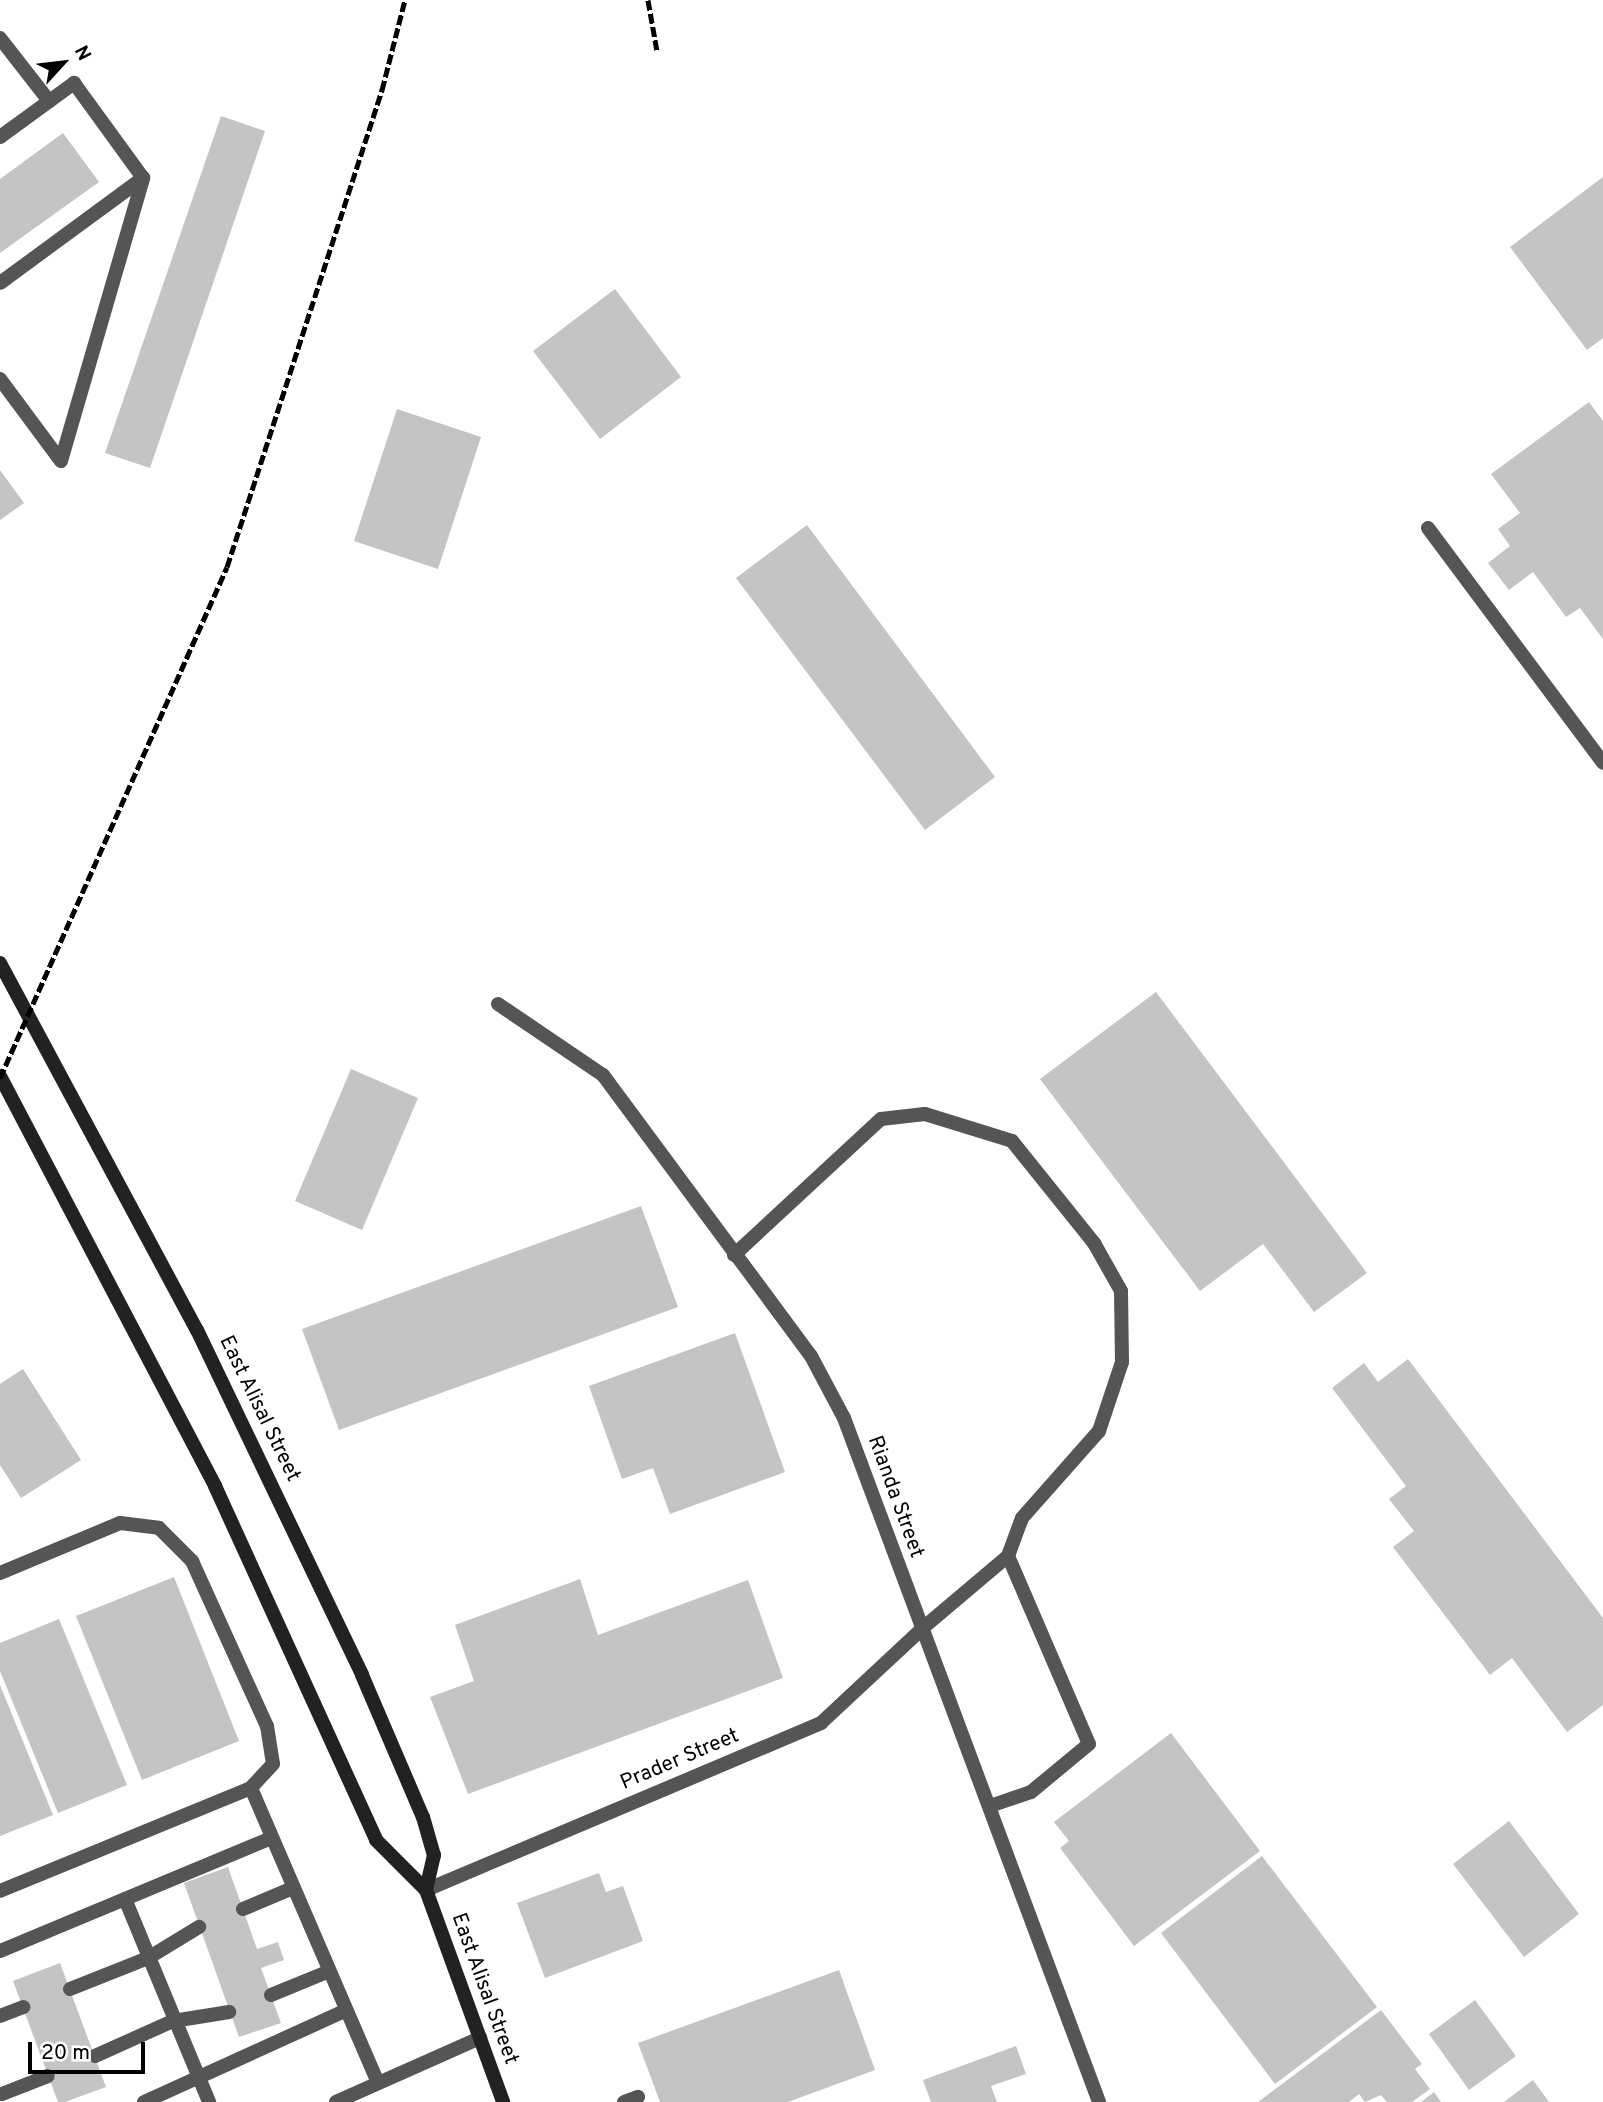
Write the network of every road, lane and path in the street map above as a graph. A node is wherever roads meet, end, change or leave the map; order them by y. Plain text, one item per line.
1 (0, 38) edge
2 (49, 101) junction
3 (0, 137) edge
4 (143, 178) junction
5 (0, 283) edge
6 (0, 379) edge
7 (1428, 527) dead end
8 (1603, 763) edge
9 (0, 963) edge
10 (498, 1004) dead end
11 (0, 1076) edge
12 (734, 1255) junction
13 (1008, 1556) junction
14 (0, 1573) edge
15 (924, 1627) junction
16 (251, 1788) junction
17 (989, 1806) junction
18 (271, 1838) junction
19 (293, 1888) junction
20 (426, 1890) junction
21 (0, 1891) edge
22 (125, 1899) junction
23 (243, 1909) dead end
24 (199, 1927) dead end
25 (0, 1951) edge
26 (148, 1958) junction
27 (327, 1972) junction
28 (70, 1989) dead end
29 (271, 1995) dead end
30 (23, 2007) dead end
31 (345, 2011) junction
32 (229, 2012) dead end
33 (0, 2016) edge
34 (173, 2021) junction
35 (480, 2038) junction
36 (94, 2056) dead end
37 (48, 2076) dead end
38 (198, 2078) junction
39 (378, 2083) junction
40 (3, 2095) edge
41 (144, 2102) edge
42 (209, 2102) edge
43 (336, 2102) edge
44 (503, 2102) edge
45 (1099, 2102) edge

1 - 2 street
2 - 3 street
2 - 4 street
4 - 5 street
4 - 6 street
7 - 8 street
9 - 20 main road, East Alisal Street
10 - 12 street, Rianda Street
11 - 20 main road, East Alisal Street
12 - 13 street
12 - 15 street, Rianda Street
13 - 15 street, Prader Street
13 - 17 street
14 - 16 street
15 - 17 street, Rianda Street
15 - 20 street, Prader Street
16 - 18 street
16 - 21 street
17 - 45 street, Rianda Street
18 - 19 street
18 - 22 street
19 - 23 street
19 - 27 street
20 - 35 main road, East Alisal Street
22 - 25 street
22 - 26 street
24 - 26 street
26 - 28 street
26 - 34 street
27 - 29 street
27 - 31 street
30 - 33 street
31 - 38 street
31 - 39 street
32 - 34 street
34 - 36 street
34 - 38 street
35 - 39 street
35 - 44 main road, East Alisal Street
37 - 40 street
38 - 41 street
38 - 42 street
39 - 43 street

